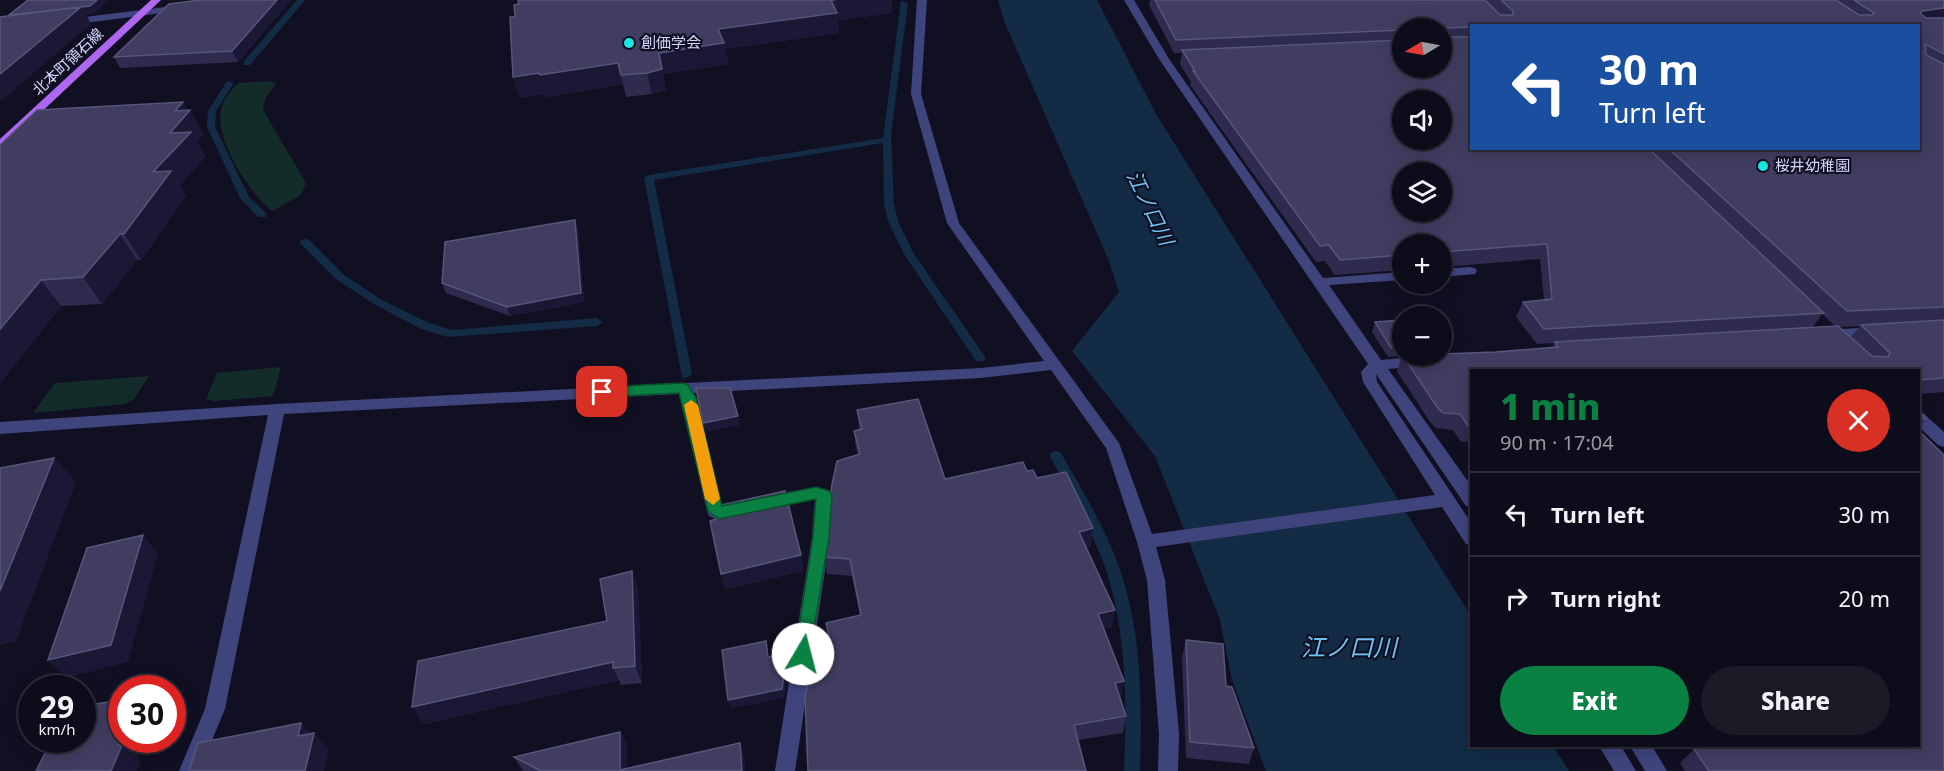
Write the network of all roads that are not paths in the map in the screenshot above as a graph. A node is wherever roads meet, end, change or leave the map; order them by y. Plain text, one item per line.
1 (156, 0) edge
2 (922, 0) edge
3 (1130, 0) edge
4 (188, 7) edge
5 (142, 13) junction
6 (54, 24) edge
7 (0, 145) edge
8 (1470, 271) dead end
9 (1452, 272) edge
10 (1392, 277) edge
11 (1318, 282) junction
12 (1827, 330) junction
13 (1888, 331) edge
14 (1808, 336) edge
15 (1846, 349) edge
16 (1392, 364) edge
17 (1056, 365) junction
18 (1376, 365) junction
19 (683, 388) junction
20 (277, 409) junction
21 (1920, 419) edge
22 (0, 428) edge
23 (1944, 441) edge
24 (1470, 498) edge
25 (1446, 500) junction
26 (1470, 536) edge
27 (1146, 542) junction
28 (1610, 747) edge
29 (1641, 747) edge
30 (189, 771) edge
31 (785, 771) edge
32 (1168, 771) edge
33 (1626, 771) edge
34 (1658, 771) edge

1 - 5 main road, 北本町領石線
2 - 17 street
3 - 11 street
4 - 5 street
5 - 6 street
5 - 7 main road, 北本町領石線
8 - 9 street
10 - 11 street
11 - 18 street
12 - 13 street
12 - 14 street
12 - 15 street
16 - 18 street
17 - 19 street
17 - 27 street
18 - 24 street
18 - 25 street
19 - 20 street
19 - 31 street
20 - 22 street
20 - 30 street
21 - 23 street
25 - 26 street
25 - 27 street
27 - 32 street
28 - 33 street
29 - 34 street

